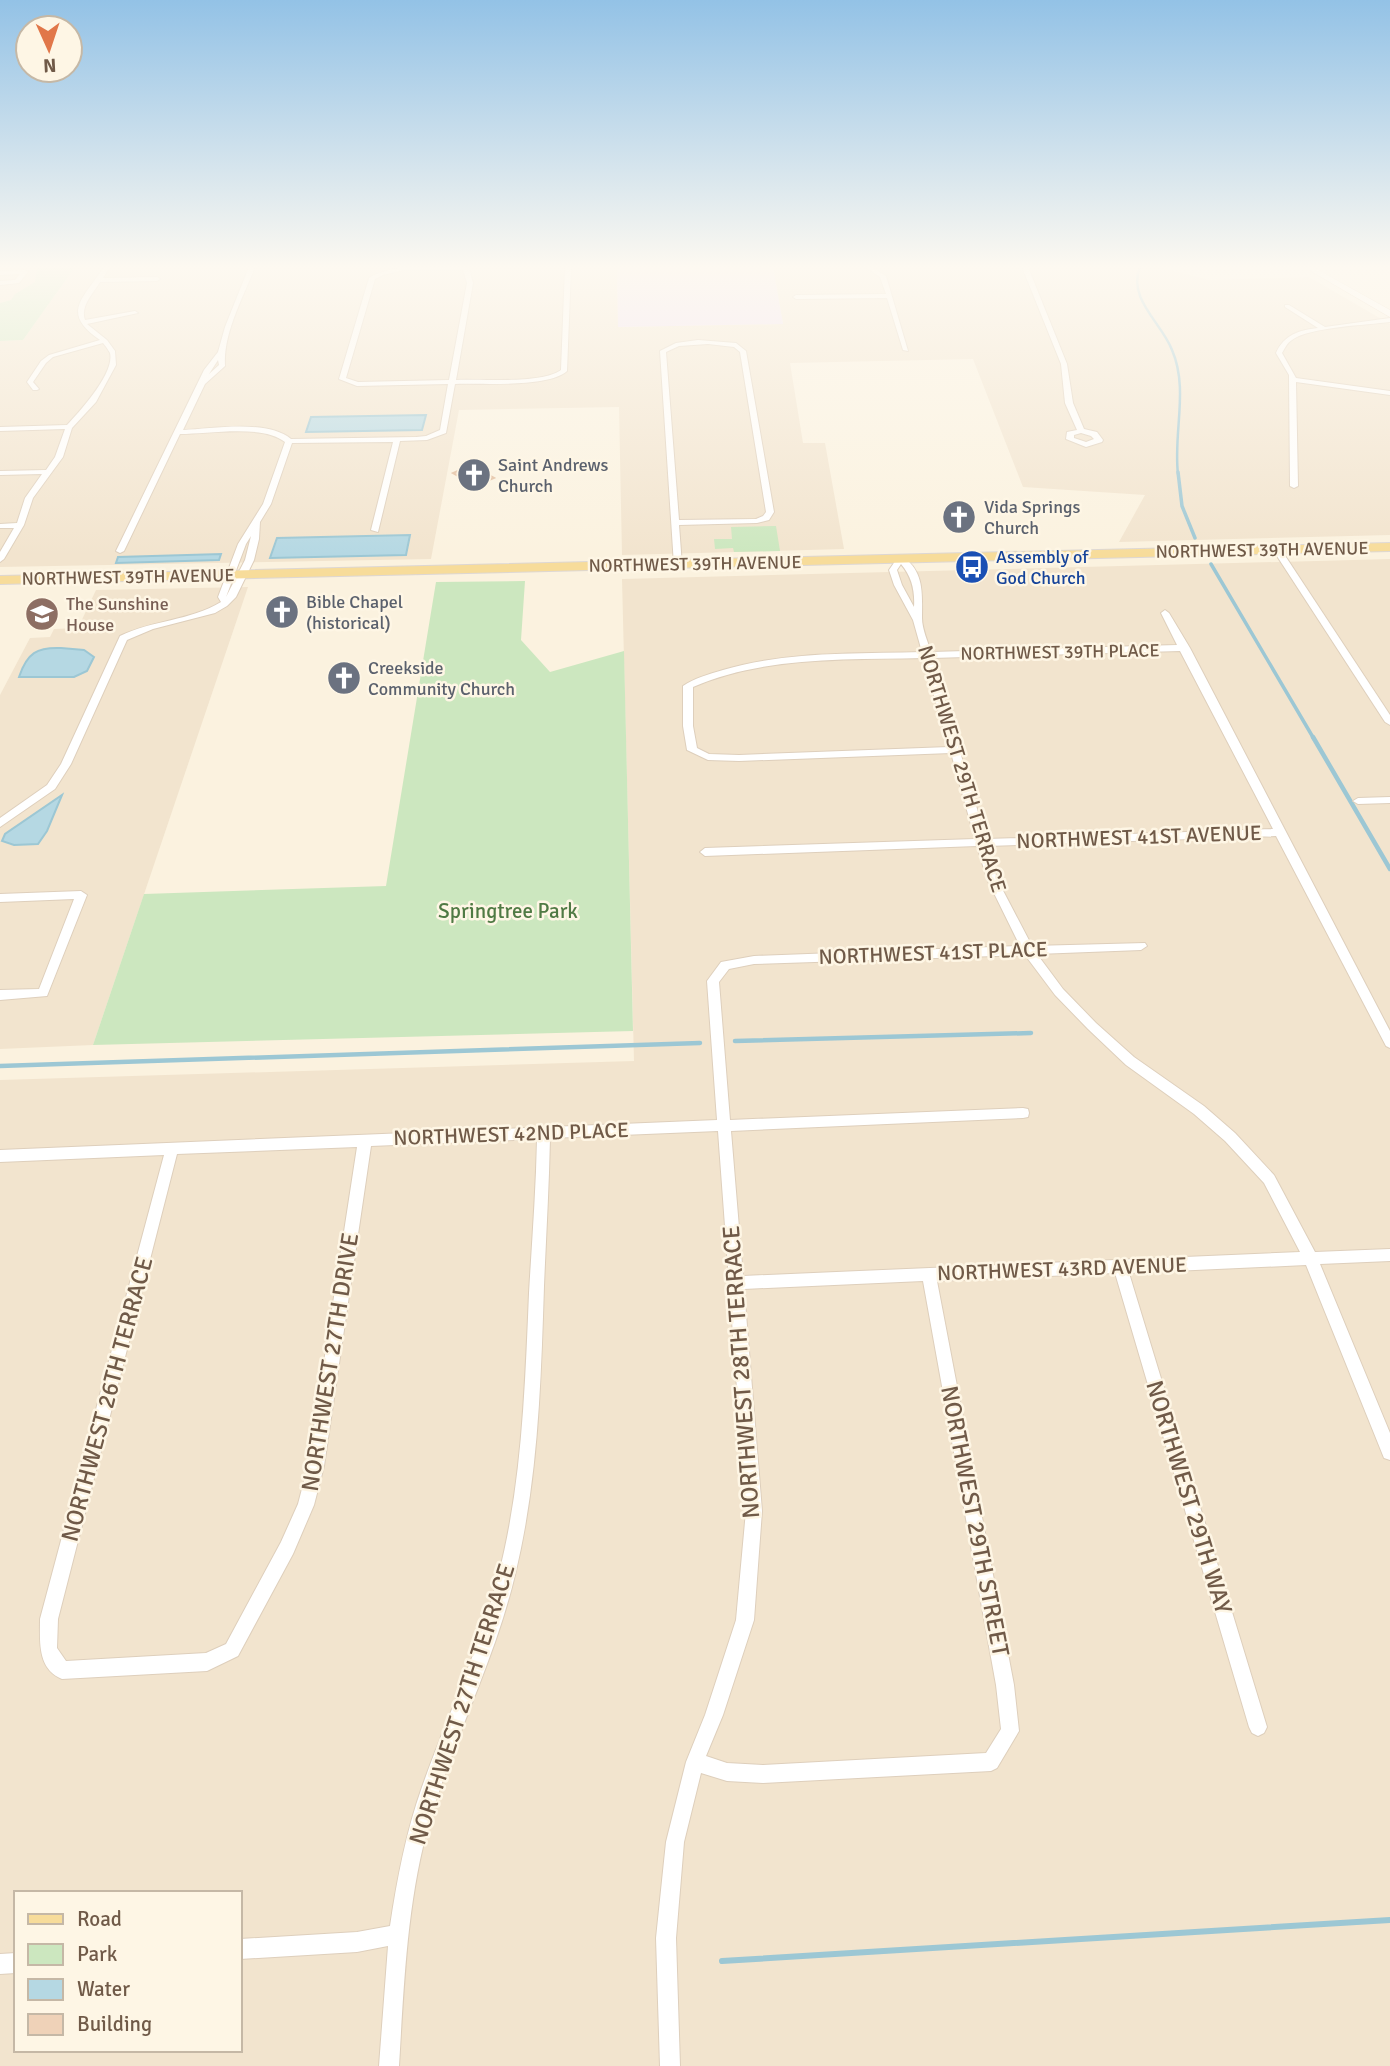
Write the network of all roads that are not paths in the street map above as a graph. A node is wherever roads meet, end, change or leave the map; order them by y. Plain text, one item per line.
1 (43, 363) edge
2 (113, 363) edge
3 (220, 363) edge
4 (346, 363) edge
5 (455, 363) edge
6 (564, 363) edge
7 (664, 363) edge
8 (745, 363) edge
9 (1064, 363) edge
10 (1286, 363) edge
11 (1293, 380) junction
12 (204, 382) joint
13 (452, 382) junction
14 (35, 389) dead end
15 (1390, 393) edge
16 (69, 427) junction
17 (0, 429) edge
18 (1080, 431) dead end
19 (177, 432) junction
20 (437, 434) joint
21 (397, 440) junction
22 (289, 442) junction
23 (48, 472) junction
24 (0, 473) edge
25 (1293, 486) dead end
26 (757, 521) joint
27 (256, 523) joint
28 (675, 523) junction
29 (20, 525) junction
30 (0, 526) edge
31 (375, 530) dead end
32 (1390, 547) edge
33 (1277, 550) junction
34 (120, 551) dead end
35 (0, 559) edge
36 (901, 559) junction
37 (678, 565) junction
38 (237, 575) junction
39 (0, 580) edge
40 (1165, 613) dead end
41 (917, 620) junction
42 (1185, 648) junction
43 (927, 655) junction
44 (1390, 722) edge
45 (954, 750) junction
46 (1390, 800) edge
47 (1358, 802) dead end
48 (0, 823) edge
49 (1280, 832) junction
50 (981, 842) junction
51 (705, 852) dead end
52 (0, 898) edge
53 (1141, 946) dead end
54 (1028, 950) junction
55 (725, 965) joint
56 (0, 995) edge
57 (1390, 1043) edge
58 (1023, 1113) dead end
59 (723, 1125) junction
60 (544, 1133) junction
61 (365, 1140) junction
62 (172, 1148) junction
63 (0, 1156) edge
64 (1390, 1255) edge
65 (1311, 1259) junction
66 (1119, 1267) junction
67 (929, 1275) junction
68 (735, 1283) junction
69 (1390, 1452) edge
70 (48, 1651) joint
71 (1258, 1727) dead end
72 (695, 1762) junction
73 (990, 1762) joint
74 (397, 1935) junction
75 (242, 1949) edge
76 (389, 2066) edge
77 (670, 2066) edge

1 - 14 street
2 - 16 street
3 - 12 street
4 - 13 street
5 - 13 street
6 - 13 street
7 - 28 street
8 - 26 street
9 - 18 street
10 - 11 street
11 - 15 street
11 - 25 street
12 - 19 street
13 - 20 street
16 - 17 street
16 - 23 street
19 - 22 street
19 - 34 street
20 - 21 street
21 - 22 street
21 - 31 street
22 - 27 street
23 - 24 street
23 - 29 street
26 - 28 street
27 - 38 street
28 - 37 street
29 - 30 street
29 - 35 street
32 - 33 main road, NORTHWEST 39TH AVENUE
33 - 36 main road, NORTHWEST 39TH AVENUE
33 - 44 street
36 - 37 main road, NORTHWEST 39TH AVENUE
36 - 41 street, NORTHWEST 29TH TERRACE
36 - 41 street, NORTHWEST 29TH TERRACE
37 - 38 main road, NORTHWEST 39TH AVENUE
38 - 39 main road, NORTHWEST 39TH AVENUE
38 - 48 street
40 - 42 street
41 - 43 street, NORTHWEST 29TH TERRACE
42 - 43 street, NORTHWEST 39TH PLACE
42 - 49 street
43 - 45 street, NORTHWEST 29TH TERRACE
43 - 45 street, NORTHWEST 39TH PLACE
45 - 50 street, NORTHWEST 29TH TERRACE
46 - 47 street
49 - 50 street, NORTHWEST 41ST AVENUE
49 - 57 street
50 - 51 street, NORTHWEST 41ST AVENUE
50 - 54 street, NORTHWEST 29TH TERRACE
52 - 56 street
53 - 54 street, NORTHWEST 41ST PLACE
54 - 55 street, NORTHWEST 41ST PLACE
54 - 65 street, NORTHWEST 29TH TERRACE
55 - 59 street, NORTHWEST 28TH TERRACE
58 - 59 street, NORTHWEST 42ND PLACE
59 - 60 street, NORTHWEST 42ND PLACE
59 - 68 street, NORTHWEST 28TH TERRACE
60 - 61 street, NORTHWEST 42ND PLACE
60 - 74 street, NORTHWEST 27TH TERRACE
61 - 62 street, NORTHWEST 42ND PLACE
61 - 70 street, NORTHWEST 27TH DRIVE
62 - 63 street, NORTHWEST 42ND PLACE
62 - 70 street, NORTHWEST 26TH TERRACE
64 - 65 street, NORTHWEST 43RD AVENUE
65 - 66 street, NORTHWEST 43RD AVENUE
65 - 69 street, NORTHWEST 29TH TERRACE
66 - 67 street, NORTHWEST 43RD AVENUE
66 - 71 street, NORTHWEST 29TH WAY
67 - 68 street, NORTHWEST 43RD AVENUE
67 - 73 street, NORTHWEST 29TH STREET
68 - 72 street, NORTHWEST 28TH TERRACE
72 - 73 street
72 - 77 street, NORTHWEST 28TH TERRACE
74 - 75 street
74 - 76 street, NORTHWEST 27TH TERRACE

